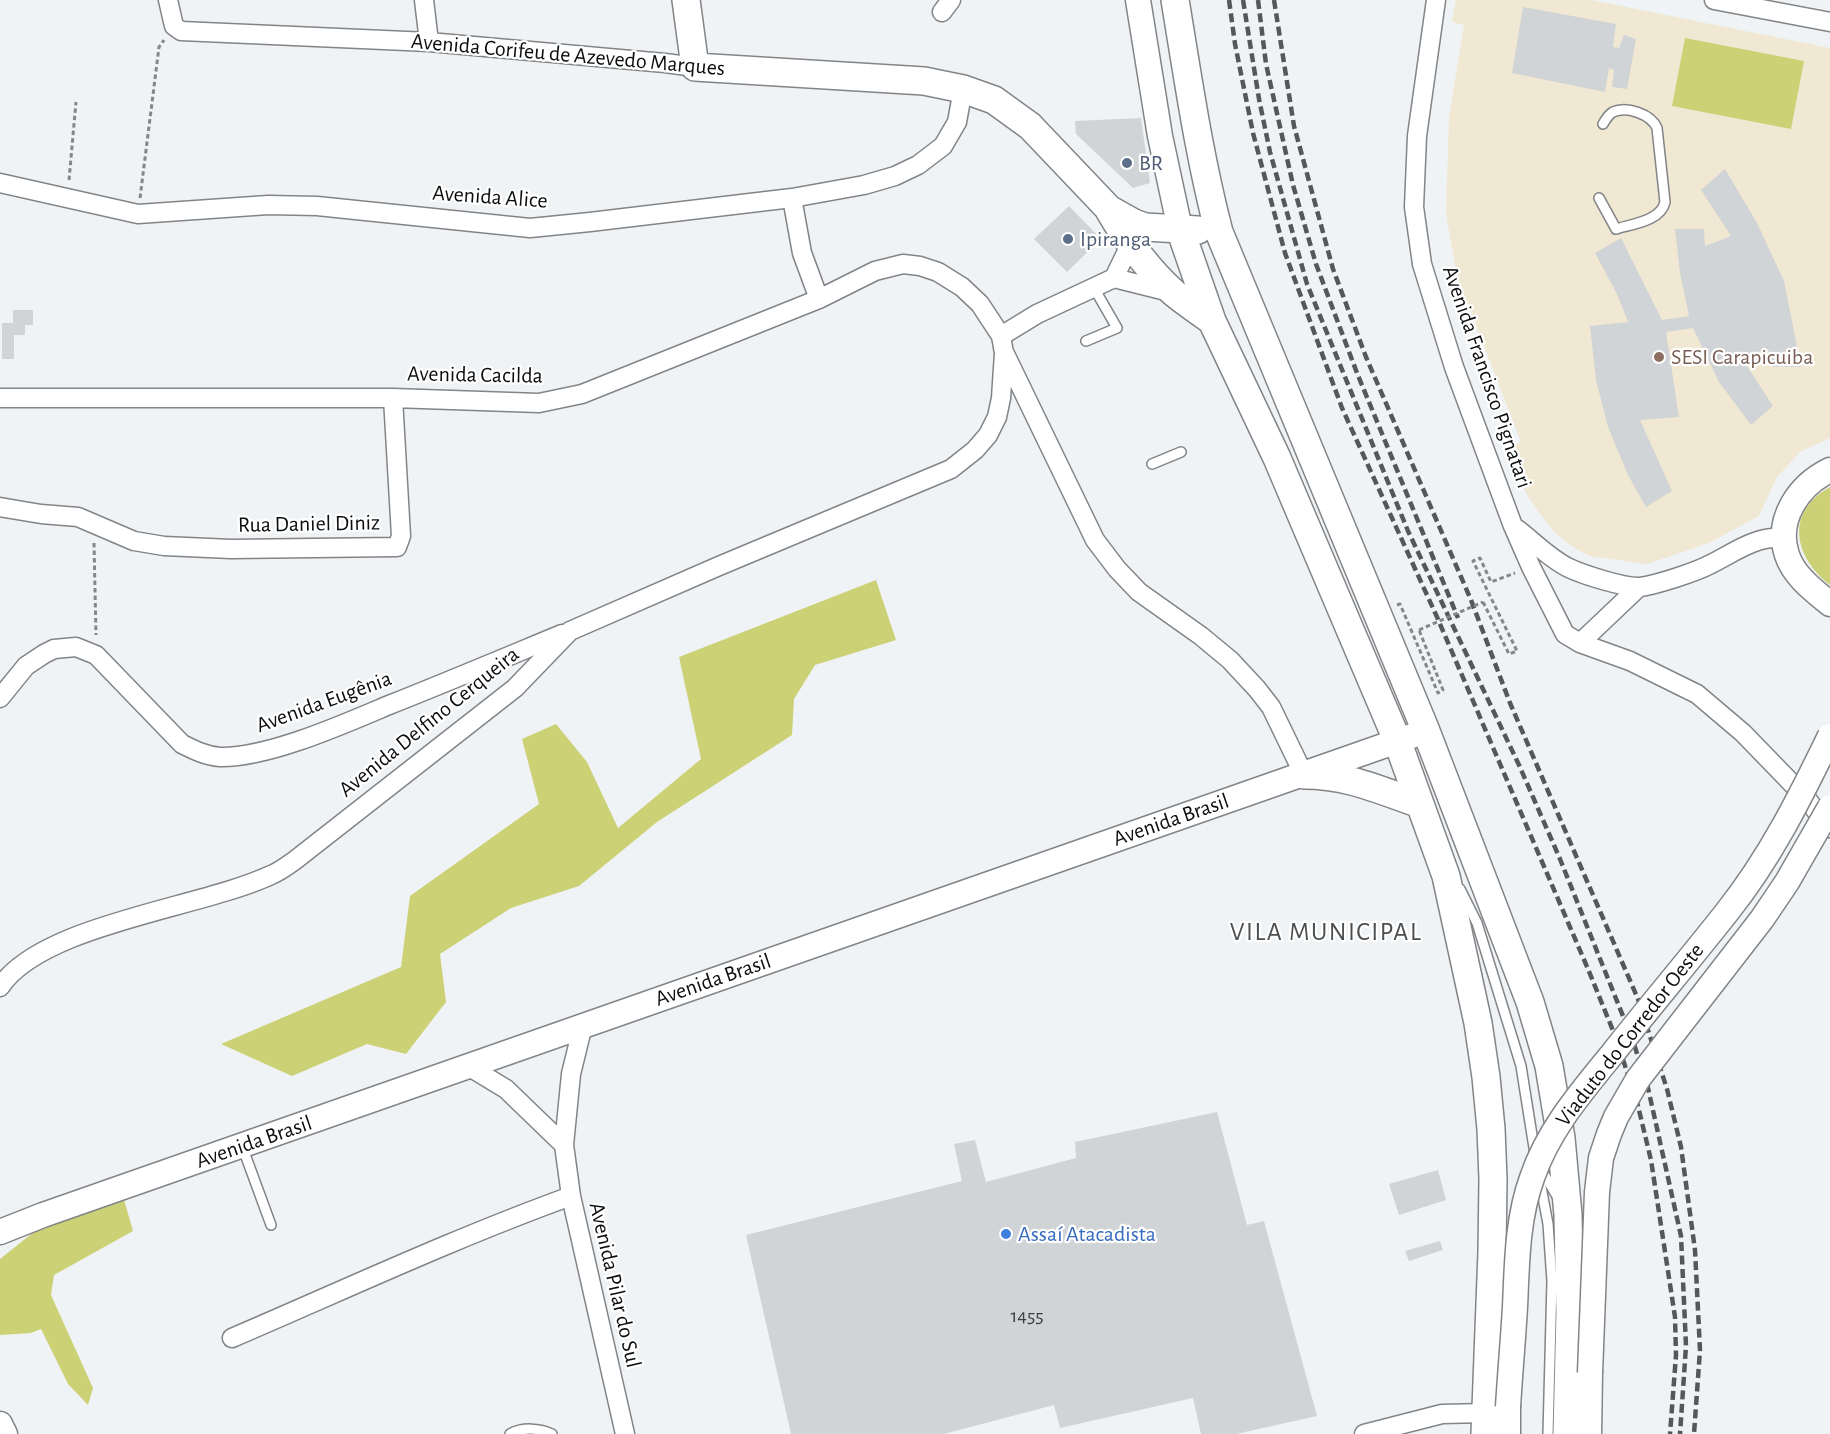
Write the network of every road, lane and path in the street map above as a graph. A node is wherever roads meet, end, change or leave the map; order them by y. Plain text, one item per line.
1 (168, 0) edge
2 (424, 0) edge
3 (686, 0) edge
4 (940, 0) edge
5 (951, 0) edge
6 (1138, 0) edge
7 (1175, 0) edge
8 (1436, 0) edge
9 (1714, 0) edge
10 (1830, 22) edge
11 (174, 26) junction
12 (429, 42) junction
13 (695, 67) junction
14 (963, 89) junction
15 (76, 102) dead end
16 (1603, 124) dead end
17 (0, 183) edge
18 (67, 197) junction
19 (792, 198) junction
20 (1599, 198) dead end
21 (1109, 209) junction
22 (138, 214) junction
23 (1180, 229) junction
24 (1219, 232) junction
25 (1130, 245) junction
26 (1114, 278) junction
27 (1094, 288) junction
28 (1174, 293) junction
29 (819, 299) junction
30 (1212, 321) junction
31 (1086, 341) dead end
32 (1003, 344) junction
33 (0, 398) edge
34 (393, 398) junction
35 (1181, 452) dead end
36 (1152, 464) dead end
37 (1830, 470) edge
38 (0, 507) edge
39 (86, 520) junction
40 (1513, 525) junction
41 (1783, 538) junction
42 (1531, 567) junction
43 (1640, 587) junction
44 (1830, 604) edge
45 (1419, 630) dead end
46 (570, 631) junction
47 (1580, 643) junction
48 (96, 655) junction
49 (0, 698) edge
50 (1426, 731) junction
51 (1830, 736) edge
52 (1397, 740) junction
53 (1304, 775) junction
54 (1420, 804) junction
55 (1830, 807) edge
56 (1830, 830) edge
57 (1431, 834) junction
58 (0, 987) edge
59 (583, 1026) junction
60 (468, 1066) junction
61 (564, 1145) junction
62 (242, 1146) junction
63 (1536, 1161) junction
64 (571, 1197) junction
65 (1568, 1215) junction
66 (271, 1224) dead end
67 (4, 1235) edge
68 (231, 1338) dead end
69 (1493, 1418) edge
70 (510, 1434) edge
71 (552, 1434) edge
72 (625, 1434) edge
73 (1364, 1434) edge
74 (1508, 1434) edge
75 (1548, 1434) edge
76 (1567, 1434) edge
77 (1589, 1434) edge

1 - 11 street
2 - 12 street
3 - 13 main road
4 - 5 street
6 - 23 main road
7 - 24 main road
8 - 40 street, Avenida Francisco Pignatari
9 - 10 street
11 - 12 street, Avenida Corifeu de Azevedo Marques
11 - 22 path
12 - 13 street, Avenida Corifeu de Azevedo Marques
13 - 14 main road, Avenida Corifeu de Azevedo Marques
14 - 19 street, Avenida Alice
14 - 21 main road, Avenida Corifeu de Azevedo Marques
15 - 18 path
16 - 20 lane
17 - 18 street, Avenida Alice
18 - 22 street, Avenida Alice
19 - 22 street, Avenida Alice
19 - 29 street
21 - 23 main road
21 - 25 main road
23 - 24 main road
23 - 30 main road
24 - 50 main road
25 - 26 street
25 - 28 main road
26 - 27 street
26 - 28 street
27 - 31 lane
27 - 32 street
28 - 30 main road
29 - 32 street, Avenida Cacilda
29 - 34 street, Avenida Cacilda
30 - 52 main road
32 - 46 street, Avenida Delfino Cerqueira
32 - 53 street, Avenida Cacilda
33 - 34 street, Avenida Cacilda
34 - 39 street, Rua Daniel Diniz
35 - 36 lane
37 - 41 main road
38 - 39 street
39 - 48 path
40 - 42 street, Avenida Francisco Pignatari
40 - 43 street
41 - 43 street
41 - 44 main road
42 - 45 path, bridge
42 - 47 street, Avenida Francisco Pignatari
43 - 47 street
46 - 48 street, Avenida Eugênia
46 - 58 street, Avenida Delfino Cerqueira
47 - 56 street
48 - 49 street
50 - 52 main road, Avenida Brasil
50 - 65 main road
51 - 69 main road, Viaduto do Corredor Oeste, bridge
52 - 53 main road, Avenida Brasil
52 - 54 main road
53 - 54 main road
53 - 59 main road, Avenida Brasil
54 - 57 main road
55 - 77 main road, Viaduto do Corredor Oeste, bridge
57 - 63 lane
57 - 69 main road
59 - 60 main road, Avenida Brasil
59 - 61 street, Avenida Pilar do Sul
60 - 61 street
60 - 62 main road, Avenida Brasil
61 - 64 street, Avenida Pilar do Sul
62 - 66 lane
62 - 67 main road, Avenida Brasil
63 - 65 lane
63 - 75 lane
64 - 68 street
64 - 72 street, Avenida Pilar do Sul
65 - 76 main road
69 - 73 street
69 - 74 main road, Viaduto do Corredor Oeste
70 - 71 lane

